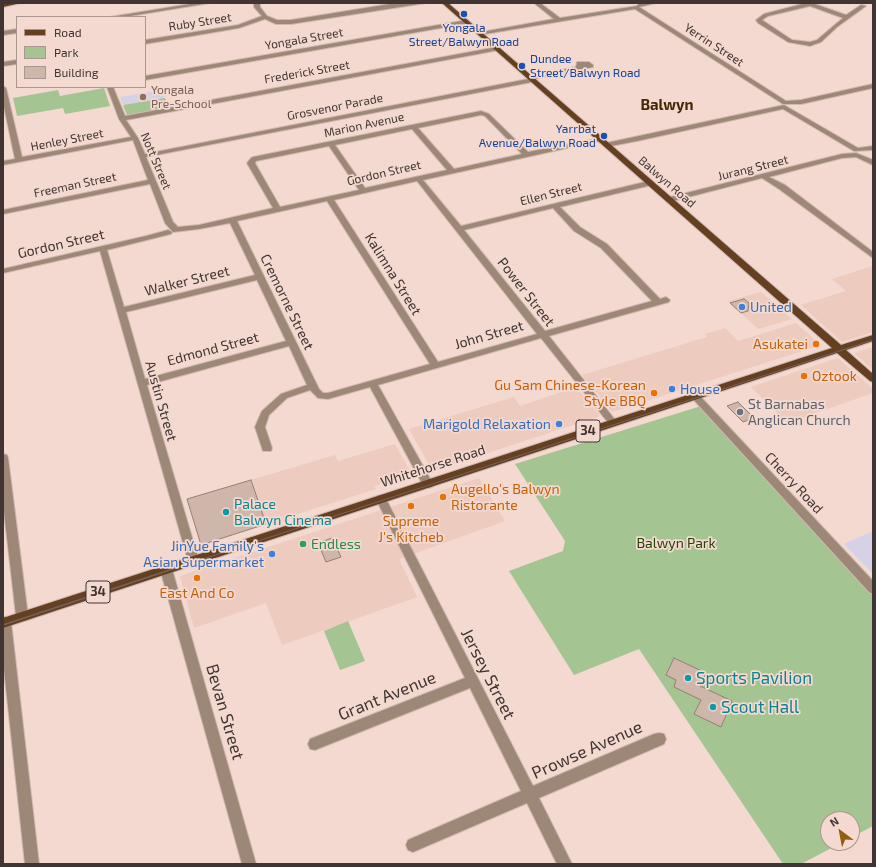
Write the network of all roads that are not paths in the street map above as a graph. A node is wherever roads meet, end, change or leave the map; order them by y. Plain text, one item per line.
1 (18, 3) edge
2 (207, 3) edge
3 (256, 3) edge
4 (264, 3) edge
5 (423, 3) edge
6 (445, 3) edge
7 (537, 3) edge
8 (653, 3) edge
9 (809, 4) edge
10 (3, 5) edge
11 (637, 6) edge
12 (863, 6) dead end
13 (120, 16) edge
14 (265, 17) junction
15 (846, 17) junction
16 (559, 20) junction
17 (467, 22) junction
18 (16, 31) edge
19 (3, 33) edge
20 (480, 34) junction
21 (146, 42) edge
22 (497, 49) junction
23 (16, 62) edge
24 (3, 64) edge
25 (580, 68) dead end
26 (146, 78) edge
27 (531, 79) junction
28 (873, 86) edge
29 (3, 88) edge
30 (110, 88) edge
31 (786, 105) junction
32 (122, 119) junction
33 (413, 126) junction
34 (135, 138) junction
35 (598, 138) junction
36 (330, 143) junction
37 (608, 146) junction
38 (873, 149) edge
39 (857, 153) junction
40 (526, 154) junction
41 (143, 156) junction
42 (19, 160) junction
43 (872, 163) edge
44 (3, 164) edge
45 (451, 170) junction
46 (767, 175) junction
47 (418, 178) junction
48 (153, 181) junction
49 (649, 183) junction
50 (363, 190) junction
51 (329, 198) junction
52 (669, 200) junction
53 (555, 206) junction
54 (277, 209) junction
55 (3, 212) edge
56 (232, 219) junction
57 (459, 229) junction
58 (172, 231) junction
59 (103, 248) junction
60 (873, 256) edge
61 (3, 271) edge
62 (260, 277) junction
63 (120, 311) junction
64 (542, 334) junction
65 (873, 338) edge
66 (292, 342) junction
67 (839, 349) junction
68 (435, 365) junction
69 (873, 379) edge
70 (141, 383) junction
71 (372, 383) junction
72 (312, 386) junction
73 (319, 396) joint
74 (695, 396) junction
75 (613, 423) junction
76 (267, 448) dead end
77 (3, 458) edge
78 (428, 484) junction
79 (381, 499) junction
80 (193, 561) junction
81 (166, 569) junction
82 (873, 589) edge
83 (22, 616) junction
84 (4, 622) edge
85 (472, 681) junction
86 (658, 739) dead end
87 (315, 744) dead end
88 (530, 795) junction
89 (413, 845) dead end
90 (32, 864) edge
91 (249, 864) edge
92 (565, 864) edge

1 - 10 main road
2 - 13 street
3 - 4 street
3 - 14 street
5 - 14 street
6 - 17 main road, Balwyn Road
7 - 16 street
8 - 11 street
9 - 15 street
9 - 15 street
11 - 16 street
11 - 31 street, Yerrin Street
12 - 15 street
14 - 21 street, Ruby Street
16 - 20 street
17 - 20 main road, Balwyn Road
17 - 26 street, Yongala Street
18 - 19 street
20 - 22 main road, Balwyn Road
22 - 27 main road, Balwyn Road
22 - 32 street, Frederick Street
23 - 24 street
25 - 27 street, Grosvenor Parade
27 - 35 main road, Balwyn Road
27 - 41 street, Grosvenor Parade
28 - 31 street
29 - 42 street
30 - 32 street, Nott Street
31 - 37 street
31 - 39 street, Yerrin Street
32 - 34 street, Nott Street
33 - 36 street, Marion Avenue
33 - 40 street, Marion Avenue
33 - 45 street
34 - 41 street, Nott Street
34 - 42 street, Henley Street
35 - 37 main road, Balwyn Road
35 - 40 street, Gordon Street
36 - 50 street
36 - 54 street, Marion Avenue
37 - 49 main road, Balwyn Road
38 - 39 street, Jurang Street
39 - 43 street, Yerrin Street
39 - 46 street, Jurang Street
40 - 45 street, Gordon Street
41 - 48 street, Nott Street
42 - 44 street, Henley Street
45 - 47 street, Gordon Street
46 - 52 street, Jurang Street
46 - 60 street
47 - 50 street, Gordon Street
47 - 57 street, Power Street
48 - 55 street, Freeman Street
48 - 58 street, Nott Street
49 - 52 main road, Balwyn Road
49 - 53 street, Ellen Street
50 - 51 street, Gordon Street
51 - 54 street, Gordon Street
51 - 68 street, Kalimna Street
52 - 67 main road, Balwyn Road
53 - 57 street, Ellen Street
53 - 64 street, John Street
54 - 56 street, Gordon Street
56 - 58 street, Gordon Street
56 - 62 street, Cremorne Street
57 - 64 street, Power Street
58 - 59 street, Gordon Street
59 - 61 street, Gordon Street
59 - 63 street, Austin Street
62 - 63 street, Walker Street
62 - 66 street, Cremorne Street
63 - 70 street, Austin Street
64 - 68 street, John Street
64 - 75 street, Power Street
65 - 67 main road, Whitehorse Road / 34
66 - 70 street, Edmond Street
66 - 72 street, Cremorne Street
67 - 69 main road, Balwyn Road
67 - 74 main road, Whitehorse Road / 34
68 - 71 street, John Street
70 - 80 street, Austin Street
71 - 73 street, John Street
71 - 78 street
72 - 73 street, Cremorne Street
72 - 76 street
74 - 75 main road, Whitehorse Road / 34
74 - 82 street, Cherry Road
75 - 78 main road, Whitehorse Road / 34
77 - 83 street
78 - 79 main road, Whitehorse Road / 34
79 - 80 main road, Whitehorse Road / 34
79 - 85 street, Jersey Street
80 - 81 main road, Whitehorse Road / 34
81 - 83 main road, Whitehorse Road / 34
81 - 91 street, Bevan Street
83 - 84 main road, Whitehorse Road / 34
84 - 90 street
85 - 87 street, Grant Avenue
85 - 88 street, Jersey Street
86 - 88 street, Prowse Avenue
88 - 89 street, Prowse Avenue
88 - 92 street, Jersey Street

